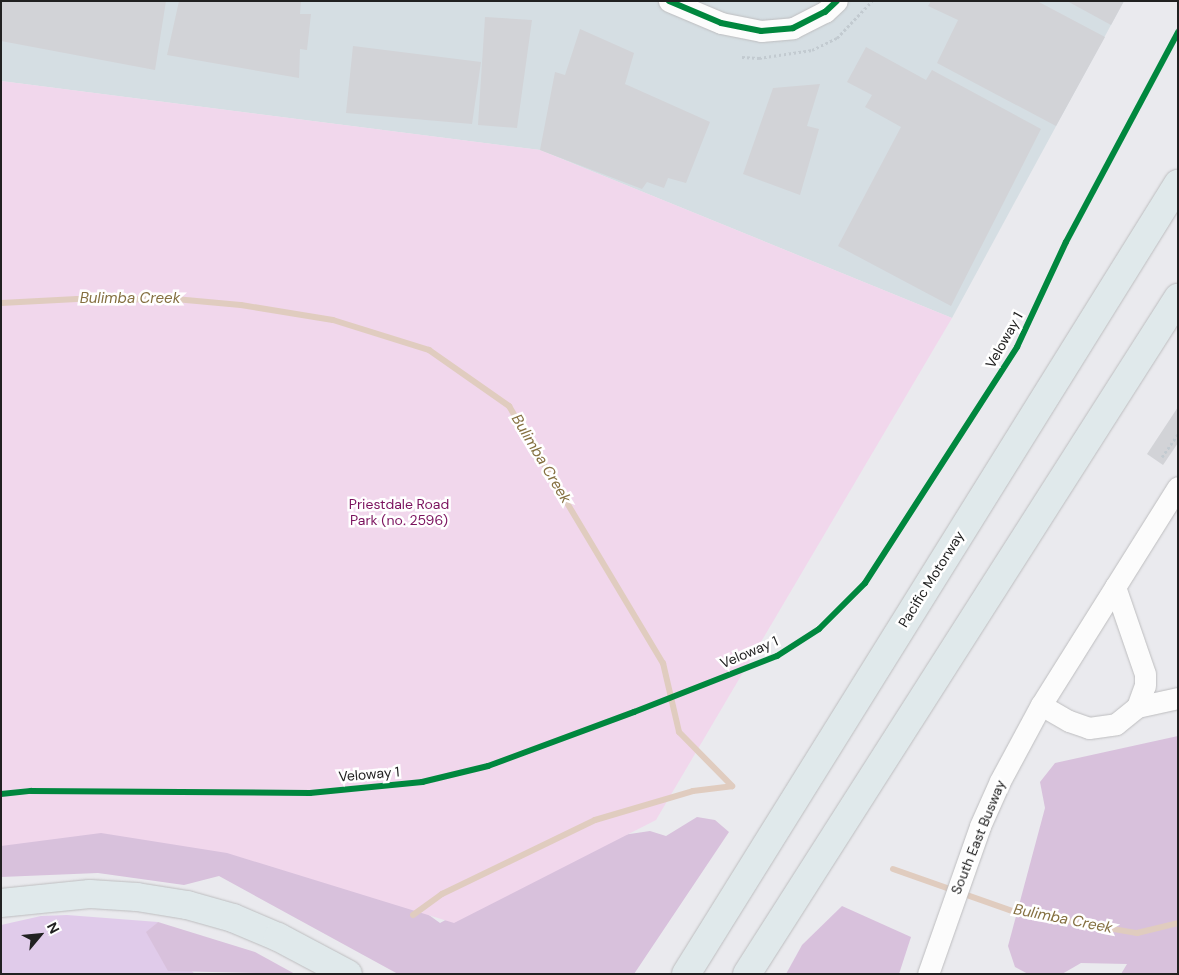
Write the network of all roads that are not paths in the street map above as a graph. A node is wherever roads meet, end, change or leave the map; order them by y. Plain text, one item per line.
1 (669, 1) edge
2 (837, 1) edge
3 (1178, 184) edge
4 (1178, 298) edge
5 (1178, 487) edge
6 (1115, 587) junction
7 (1178, 698) edge
8 (1041, 706) junction
9 (1137, 707) junction
10 (1, 903) edge
11 (348, 974) edge
12 (686, 974) edge
13 (747, 974) edge
14 (928, 974) edge

1 - 2 street
3 - 12 highway, Pacific Motorway
4 - 13 highway
5 - 6 street, South East Busway
6 - 8 street, South East Busway
6 - 9 street
7 - 9 street
8 - 9 street
8 - 14 street, South East Busway
10 - 11 highway

